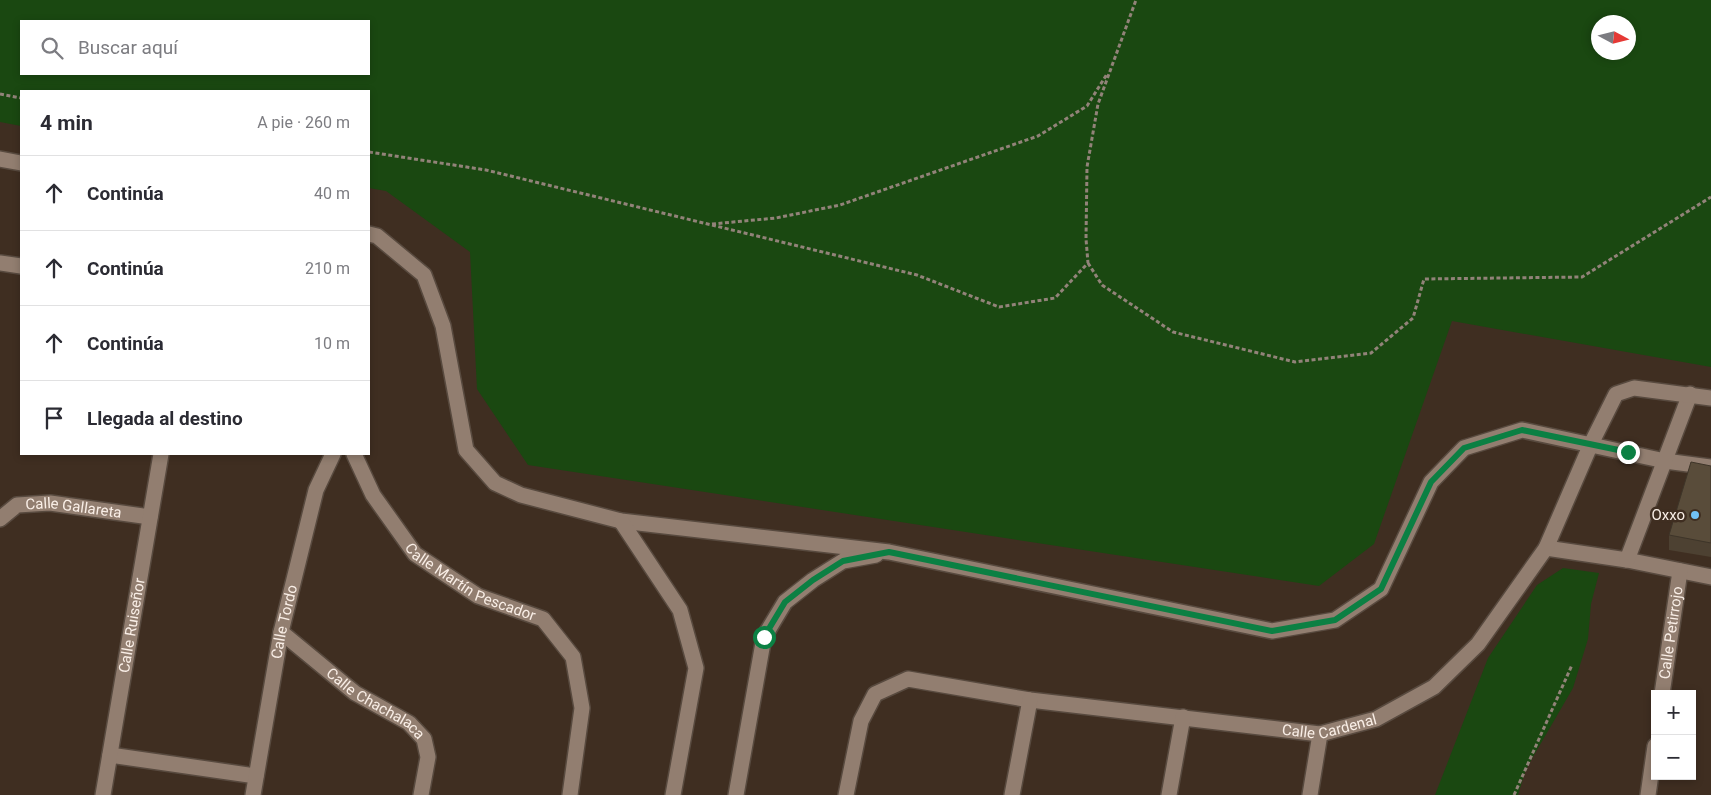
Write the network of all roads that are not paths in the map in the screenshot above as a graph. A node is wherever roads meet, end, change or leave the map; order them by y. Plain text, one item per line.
1 (0, 159) edge
2 (20, 163) edge
3 (370, 234) edge
4 (0, 263) edge
5 (20, 266) edge
6 (1690, 394) junction
7 (1711, 398) edge
8 (1591, 444) junction
9 (161, 455) edge
10 (333, 455) edge
11 (354, 455) edge
12 (1665, 461) junction
13 (1711, 467) edge
14 (150, 517) junction
15 (0, 519) edge
16 (621, 521) junction
17 (1546, 548) junction
18 (889, 552) junction
19 (1627, 560) junction
20 (1680, 571) junction
21 (1711, 577) edge
22 (281, 632) junction
23 (1663, 690) edge
24 (1030, 700) junction
25 (1183, 717) junction
26 (1320, 734) junction
27 (110, 755) junction
28 (1651, 774) edge
29 (256, 776) junction
30 (103, 795) edge
31 (253, 795) edge
32 (421, 795) edge
33 (570, 795) edge
34 (673, 795) edge
35 (736, 795) edge
36 (846, 795) edge
37 (1012, 795) edge
38 (1169, 795) edge
39 (1310, 795) edge
40 (1648, 795) edge

1 - 2 street
3 - 16 street
4 - 5 street
6 - 7 street, Calle Cardenal
6 - 8 street, Calle Cardenal
6 - 12 street
8 - 12 street
8 - 17 street, Calle Cardenal
8 - 18 street
9 - 14 street, Calle Ruiseñor
10 - 22 street, Calle Tordo
11 - 33 street, Calle Martín Pescador
12 - 13 street
12 - 19 street
14 - 15 street, Calle Gallareta
14 - 27 street, Calle Ruiseñor
16 - 18 street
16 - 34 street
17 - 19 street
17 - 26 street, Calle Cardenal
18 - 35 street
19 - 20 street
20 - 21 street
20 - 23 street, Calle Petirrojo
22 - 29 street, Calle Tordo
22 - 32 street, Calle Chachalaca
24 - 25 street, Calle Cardenal
24 - 36 street, Calle Cardenal
24 - 37 street
25 - 26 street, Calle Cardenal
25 - 38 street
26 - 39 street
27 - 29 street
27 - 30 street, Calle Ruiseñor
28 - 40 street
29 - 31 street, Calle Tordo

